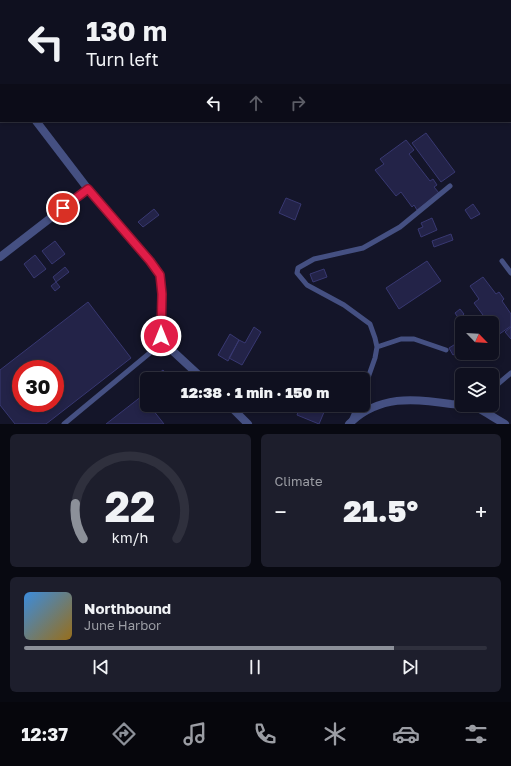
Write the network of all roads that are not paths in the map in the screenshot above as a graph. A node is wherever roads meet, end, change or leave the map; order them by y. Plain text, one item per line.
1 (37, 122) edge
2 (450, 186) dead end
3 (88, 189) junction
4 (0, 257) edge
5 (502, 260) dead end
6 (511, 273) edge
7 (163, 342) junction
8 (377, 347) junction
9 (446, 350) dead end
10 (195, 372) edge
11 (511, 372) edge
12 (370, 374) edge
13 (499, 383) edge
14 (455, 403) edge
15 (236, 412) edge
16 (355, 412) edge
17 (484, 412) edge
18 (350, 423) edge
19 (64, 424) edge
20 (248, 424) edge
21 (505, 424) edge

1 - 3 street
2 - 8 lane
3 - 4 street
3 - 7 street
5 - 6 lane
7 - 10 street
7 - 19 lane
8 - 9 lane
8 - 12 lane
11 - 13 lane
14 - 18 street
15 - 20 street
16 - 18 lane
17 - 21 street

